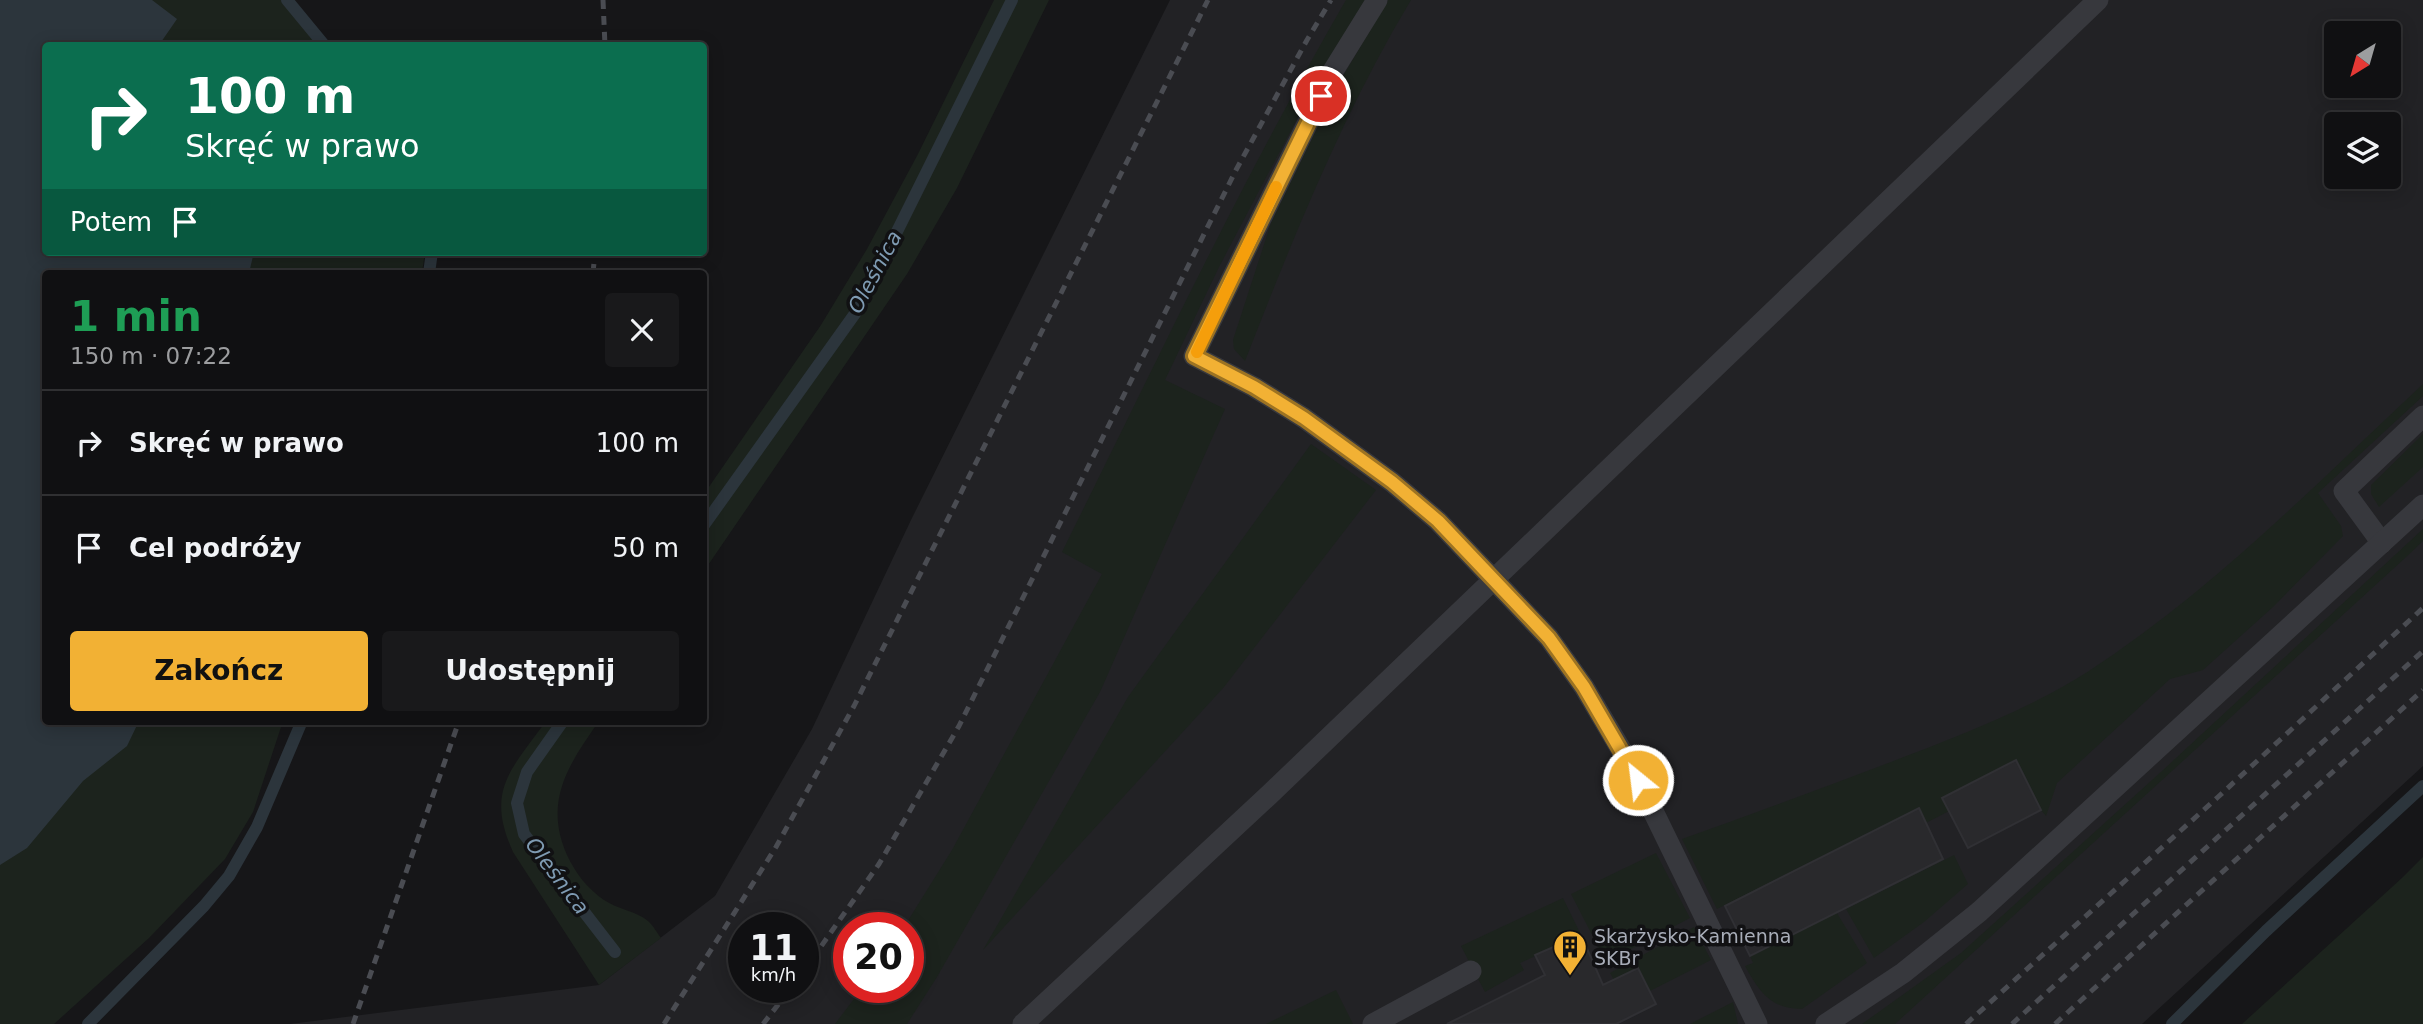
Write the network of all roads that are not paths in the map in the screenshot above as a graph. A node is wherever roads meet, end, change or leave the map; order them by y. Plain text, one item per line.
1 (1377, 0) edge
2 (2098, 0) edge
3 (2423, 416) edge
4 (2423, 505) edge
5 (2382, 543) junction
6 (1492, 579) junction
7 (1471, 971) dead end
8 (1023, 1024) edge
9 (1373, 1024) edge
10 (1757, 1024) edge
11 (1826, 1024) edge

1 - 6 lane
2 - 6 lane
3 - 5 lane
4 - 5 lane
5 - 11 lane
6 - 8 lane
6 - 10 lane
7 - 9 lane

